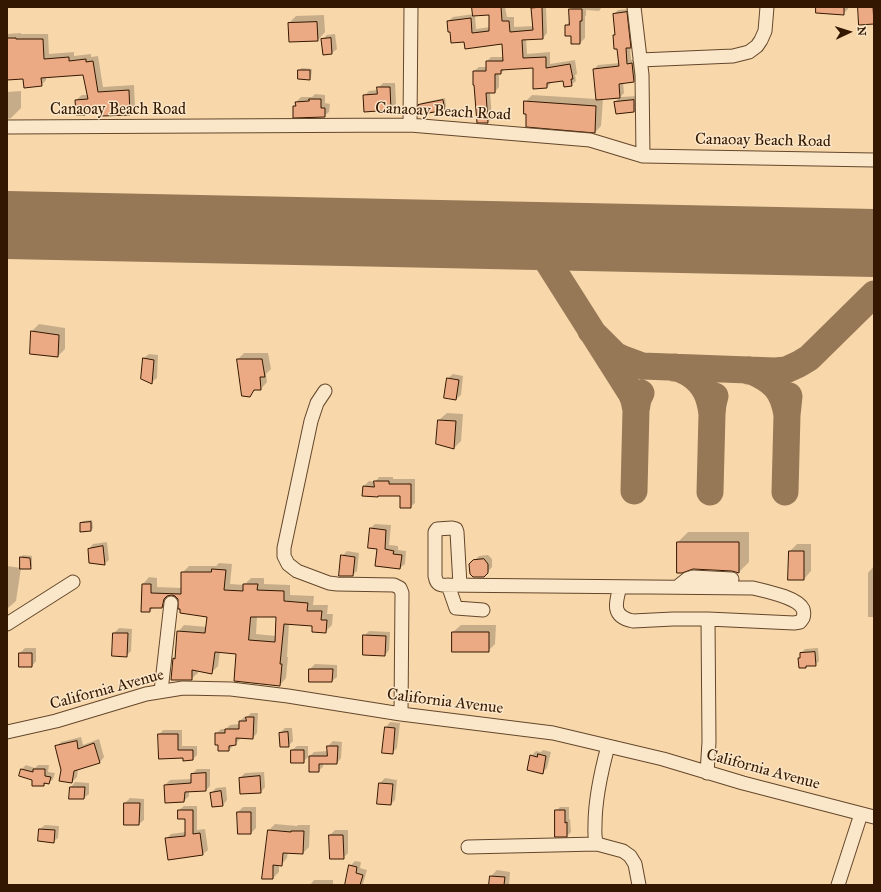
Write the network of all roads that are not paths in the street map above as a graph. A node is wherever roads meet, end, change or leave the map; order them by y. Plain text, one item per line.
1 (411, 7) edge
2 (634, 7) edge
3 (767, 7) edge
4 (640, 60) junction
5 (410, 125) junction
6 (7, 127) edge
7 (643, 156) junction
8 (874, 160) edge
9 (325, 391) dead end
10 (73, 582) dead end
11 (620, 587) junction
12 (171, 603) dead end
13 (483, 610) dead end
14 (708, 619) junction
15 (7, 624) edge
16 (161, 691) junction
17 (401, 714) junction
18 (7, 732) edge
19 (608, 746) junction
20 (707, 773) junction
21 (868, 816) edge
22 (597, 844) junction
23 (468, 847) dead end
24 (639, 885) edge
25 (838, 885) edge

1 - 5 street
2 - 4 street
3 - 4 street
4 - 7 street
5 - 6 street, Canaoay Beach Road
5 - 7 street, Canaoay Beach Road
7 - 8 street, Canaoay Beach Road
9 - 17 street
10 - 15 street
11 - 13 street
11 - 14 street
11 - 14 street
12 - 16 street
14 - 20 street
16 - 17 street, California Avenue
16 - 18 street, California Avenue
17 - 19 street, California Avenue
19 - 20 street, California Avenue
19 - 22 street
20 - 21 street, California Avenue
21 - 25 street
22 - 23 street
22 - 24 street

